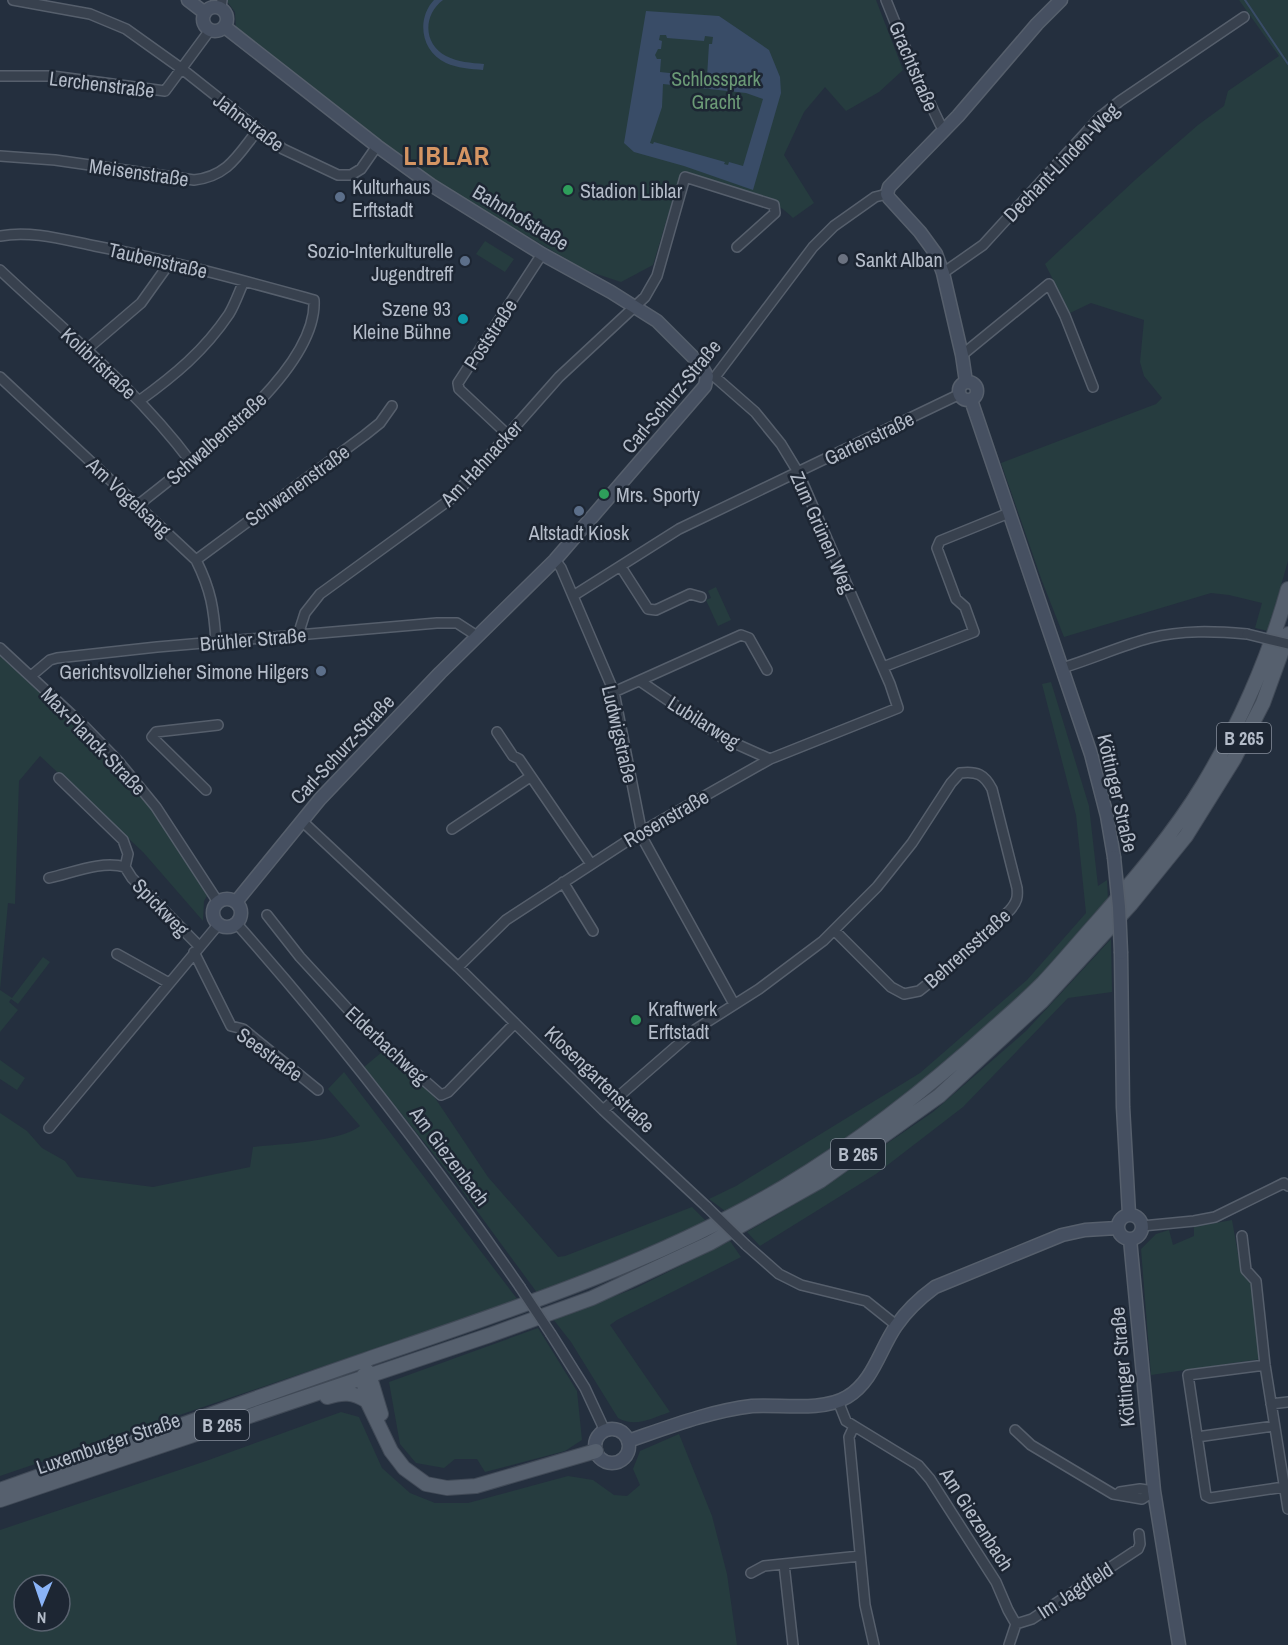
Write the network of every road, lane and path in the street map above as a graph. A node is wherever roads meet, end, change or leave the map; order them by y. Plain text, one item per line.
1 (13, 0) edge
2 (188, 0) edge
3 (886, 0) edge
4 (1061, 0) edge
5 (222, 4) edge
6 (205, 13) junction
7 (1244, 17) dead end
8 (225, 27) junction
9 (210, 30) junction
10 (183, 69) junction
11 (0, 76) edge
12 (257, 130) junction
13 (945, 130) junction
14 (377, 146) junction
15 (0, 156) edge
16 (887, 194) junction
17 (0, 236) edge
18 (737, 247) dead end
19 (542, 254) junction
20 (171, 261) junction
21 (0, 270) edge
22 (943, 273) junction
23 (244, 280) junction
24 (314, 300) joint
25 (634, 306) junction
26 (86, 350) junction
27 (962, 355) junction
28 (711, 376) junction
29 (0, 377) edge
30 (1093, 387) dead end
31 (965, 397) junction
32 (139, 401) junction
33 (392, 406) dead end
34 (508, 435) junction
35 (191, 462) junction
36 (798, 472) junction
37 (138, 506) junction
38 (1008, 513) junction
39 (196, 560) junction
40 (555, 560) junction
41 (621, 567) junction
42 (1288, 589) edge
43 (573, 596) junction
44 (701, 597) dead end
45 (1288, 634) edge
46 (298, 635) junction
47 (477, 636) junction
48 (216, 642) junction
49 (1288, 644) edge
50 (0, 648) edge
51 (883, 667) junction
52 (1062, 668) junction
53 (767, 670) dead end
54 (31, 676) junction
55 (640, 681) junction
56 (614, 692) junction
57 (898, 708) joint
58 (219, 725) dead end
59 (497, 732) dead end
60 (770, 759) junction
61 (530, 777) junction
62 (59, 778) dead end
63 (206, 790) dead end
64 (302, 821) junction
65 (452, 829) dead end
66 (641, 832) junction
67 (591, 864) junction
68 (125, 867) junction
69 (49, 878) dead end
70 (563, 882) junction
71 (218, 902) junction
72 (236, 902) junction
73 (267, 915) dead end
74 (237, 924) junction
75 (218, 925) junction
76 (834, 930) junction
77 (593, 931) dead end
78 (196, 949) junction
79 (117, 954) dead end
80 (458, 967) junction
81 (169, 983) junction
82 (734, 1004) junction
83 (514, 1023) junction
84 (318, 1090) dead end
85 (603, 1110) junction
86 (49, 1128) dead end
87 (1288, 1186) edge
88 (1129, 1214) junction
89 (1142, 1226) junction
90 (1117, 1228) junction
91 (1242, 1236) dead end
92 (1131, 1239) junction
93 (596, 1278) junction
94 (896, 1325) junction
95 (398, 1365) junction
96 (1265, 1365) junction
97 (365, 1376) junction
98 (287, 1387) junction
99 (372, 1400) junction
100 (838, 1401) junction
101 (1288, 1402) edge
102 (1271, 1404) junction
103 (854, 1426) junction
104 (1274, 1426) junction
105 (1016, 1430) dead end
106 (605, 1431) junction
107 (1197, 1437) junction
108 (628, 1441) junction
109 (596, 1451) junction
110 (79, 1473) junction
111 (1284, 1487) junction
112 (0, 1490) edge
113 (1154, 1491) junction
114 (0, 1500) edge
115 (1288, 1509) edge
116 (1139, 1534) dead end
117 (860, 1556) junction
118 (784, 1564) junction
119 (751, 1572) dead end
120 (1016, 1624) junction
121 (793, 1645) edge
122 (874, 1645) edge
123 (1009, 1645) edge
124 (1179, 1645) edge

1 - 10 street, Jahnstraße
2 - 6 street
3 - 13 street, Grachtstraße
4 - 13 street, Carl-Schurz-Straße
5 - 6 street
5 - 8 street
6 - 9 street
7 - 22 street, Dechant-Linden-Weg
8 - 9 street
8 - 14 street, Bahnhofstraße
9 - 10 street, Lerchenstraße
10 - 11 street, Lerchenstraße
10 - 12 street, Jahnstraße
12 - 14 street, Jahnstraße
12 - 15 street, Meisenstraße
13 - 16 street, Carl-Schurz-Straße
14 - 19 street, Bahnhofstraße
16 - 22 street
16 - 28 street, Carl-Schurz-Straße
17 - 20 street, Taubenstraße
18 - 25 street, Am Hahnacker
19 - 25 street, Bahnhofstraße
19 - 34 street, Poststraße
20 - 23 street, Taubenstraße
20 - 26 street
21 - 26 street, Kolibristraße
22 - 27 street
23 - 24 street, Taubenstraße
23 - 32 street
24 - 35 street, Schwalbenstraße
25 - 28 street, Bahnhofstraße
25 - 34 street, Am Hahnacker
26 - 32 street, Kolibristraße
27 - 30 street
27 - 31 street, Köttinger Straße
28 - 36 street, Zum Grünen Weg
28 - 40 street, Carl-Schurz-Straße
29 - 37 street, Am Vogelsang
31 - 36 street, Gartenstraße
31 - 38 street, Köttinger Straße
32 - 35 street, Kolibristraße
33 - 39 street, Schwanenstraße
34 - 46 street, Am Hahnacker
35 - 37 street, Schwalbenstraße
36 - 41 street, Gartenstraße
36 - 51 street, Zum Grünen Weg
37 - 39 street, Am Vogelsang
38 - 51 street
38 - 52 street, Köttinger Straße
39 - 48 street, Am Vogelsang
40 - 43 street, Ludwigstraße
40 - 47 street, Carl-Schurz-Straße
41 - 43 street, Gartenstraße
41 - 44 street
42 - 93 main road, B 265
43 - 56 street, Ludwigstraße
45 - 95 main road, B 265
46 - 47 street, Brühler Straße
46 - 48 street, Brühler Straße
47 - 64 street, Carl-Schurz-Straße
48 - 54 street, Brühler Straße
49 - 52 street, bridge
50 - 54 street, Max-Planck-Straße
51 - 57 street, Zum Grünen Weg
52 - 88 street, Köttinger Straße, bridge
53 - 55 street
54 - 71 street, Max-Planck-Straße
55 - 56 street
55 - 60 street, Lubilarweg
56 - 66 street, Ludwigstraße
57 - 60 street, Rosenstraße
58 - 63 street
59 - 61 street
60 - 66 street, Rosenstraße
61 - 65 street
61 - 67 street
62 - 68 street, Spickweg
64 - 72 street, Carl-Schurz-Straße
64 - 80 street, Klosengartenstraße
66 - 67 street, Rosenstraße
66 - 82 street, Ludwigstraße
67 - 70 street, Rosenstraße
68 - 69 street, Spickweg
68 - 78 street, Spickweg
70 - 77 street
70 - 80 street, Rosenstraße
71 - 72 street
71 - 75 street
72 - 74 street
73 - 83 street, Elderbachweg
74 - 75 street
74 - 106 street, Am Giezenbach, bridge
75 - 78 street
76 - 76 street, Behrensstraße
76 - 82 street, Behrensstraße
78 - 81 street
78 - 84 street, Seestraße
79 - 81 street
80 - 83 street, Klosengartenstraße
81 - 86 street
82 - 85 street, Behrensstraße
83 - 85 street, Klosengartenstraße
85 - 94 street, Klosengartenstraße, bridge
87 - 89 street
88 - 89 street
88 - 90 street
89 - 92 street
90 - 92 street
90 - 94 street
91 - 96 street
92 - 113 street, Köttinger Straße
93 - 97 main road
93 - 98 main road, B 265
94 - 100 street
95 - 97 main road, B 265
95 - 99 main road
96 - 102 street
96 - 107 street
97 - 98 main road
97 - 99 main road
97 - 110 main road, Luxemburger Straße / B 265
98 - 112 main road, Luxemburger Straße / B 265
99 - 109 main road
99 - 110 main road
100 - 103 street, Am Giezenbach
100 - 108 street
101 - 102 street
102 - 104 street
103 - 117 street
103 - 120 street, Am Giezenbach
104 - 107 street
104 - 111 street
105 - 113 street
106 - 108 street
106 - 109 street
107 - 111 street
108 - 109 street
110 - 114 main road, Luxemburger Straße / B 265
111 - 115 street
113 - 124 street, Köttinger Straße
116 - 120 street, Im Jagdfeld
117 - 118 street
117 - 122 street
118 - 119 street
118 - 121 street
120 - 123 street, Im Jagdfeld

